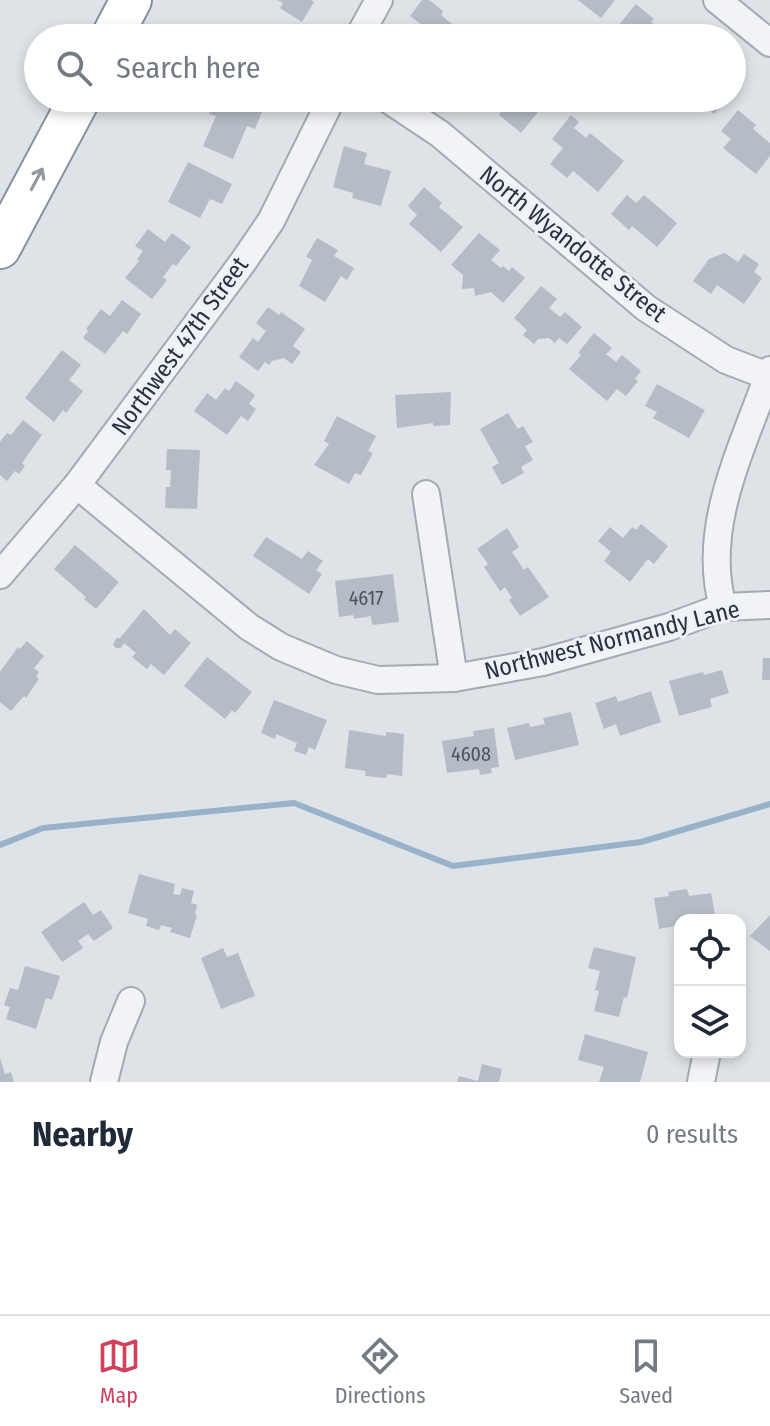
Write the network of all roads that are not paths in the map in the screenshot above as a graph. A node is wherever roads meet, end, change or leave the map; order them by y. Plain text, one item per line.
1 (131, 0) edge
2 (379, 0) edge
3 (717, 0) edge
4 (118, 24) edge
5 (366, 24) edge
6 (770, 43) edge
7 (73, 112) edge
8 (325, 112) edge
9 (407, 112) edge
10 (0, 248) edge
11 (769, 373) edge
12 (77, 485) junction
13 (426, 494) dead end
14 (0, 575) edge
15 (770, 605) edge
16 (723, 607) junction
17 (454, 678) junction
18 (131, 1001) dead end
19 (706, 1058) edge
20 (104, 1082) edge
21 (701, 1082) edge

1 - 4 highway
2 - 5 street
3 - 6 street
10 -> 7 highway
8 - 12 street, Northwest 47th Street
9 - 11 street, North Wyandotte Street
11 - 16 street
12 - 14 street, Northwest 47th Street
12 - 17 street, Northwest Normandy Lane
13 - 17 street, Northwest Normandy Lane
15 - 16 street, Northwest Normandy Lane
16 - 17 street, Northwest Normandy Lane
18 - 20 street
19 - 21 street

